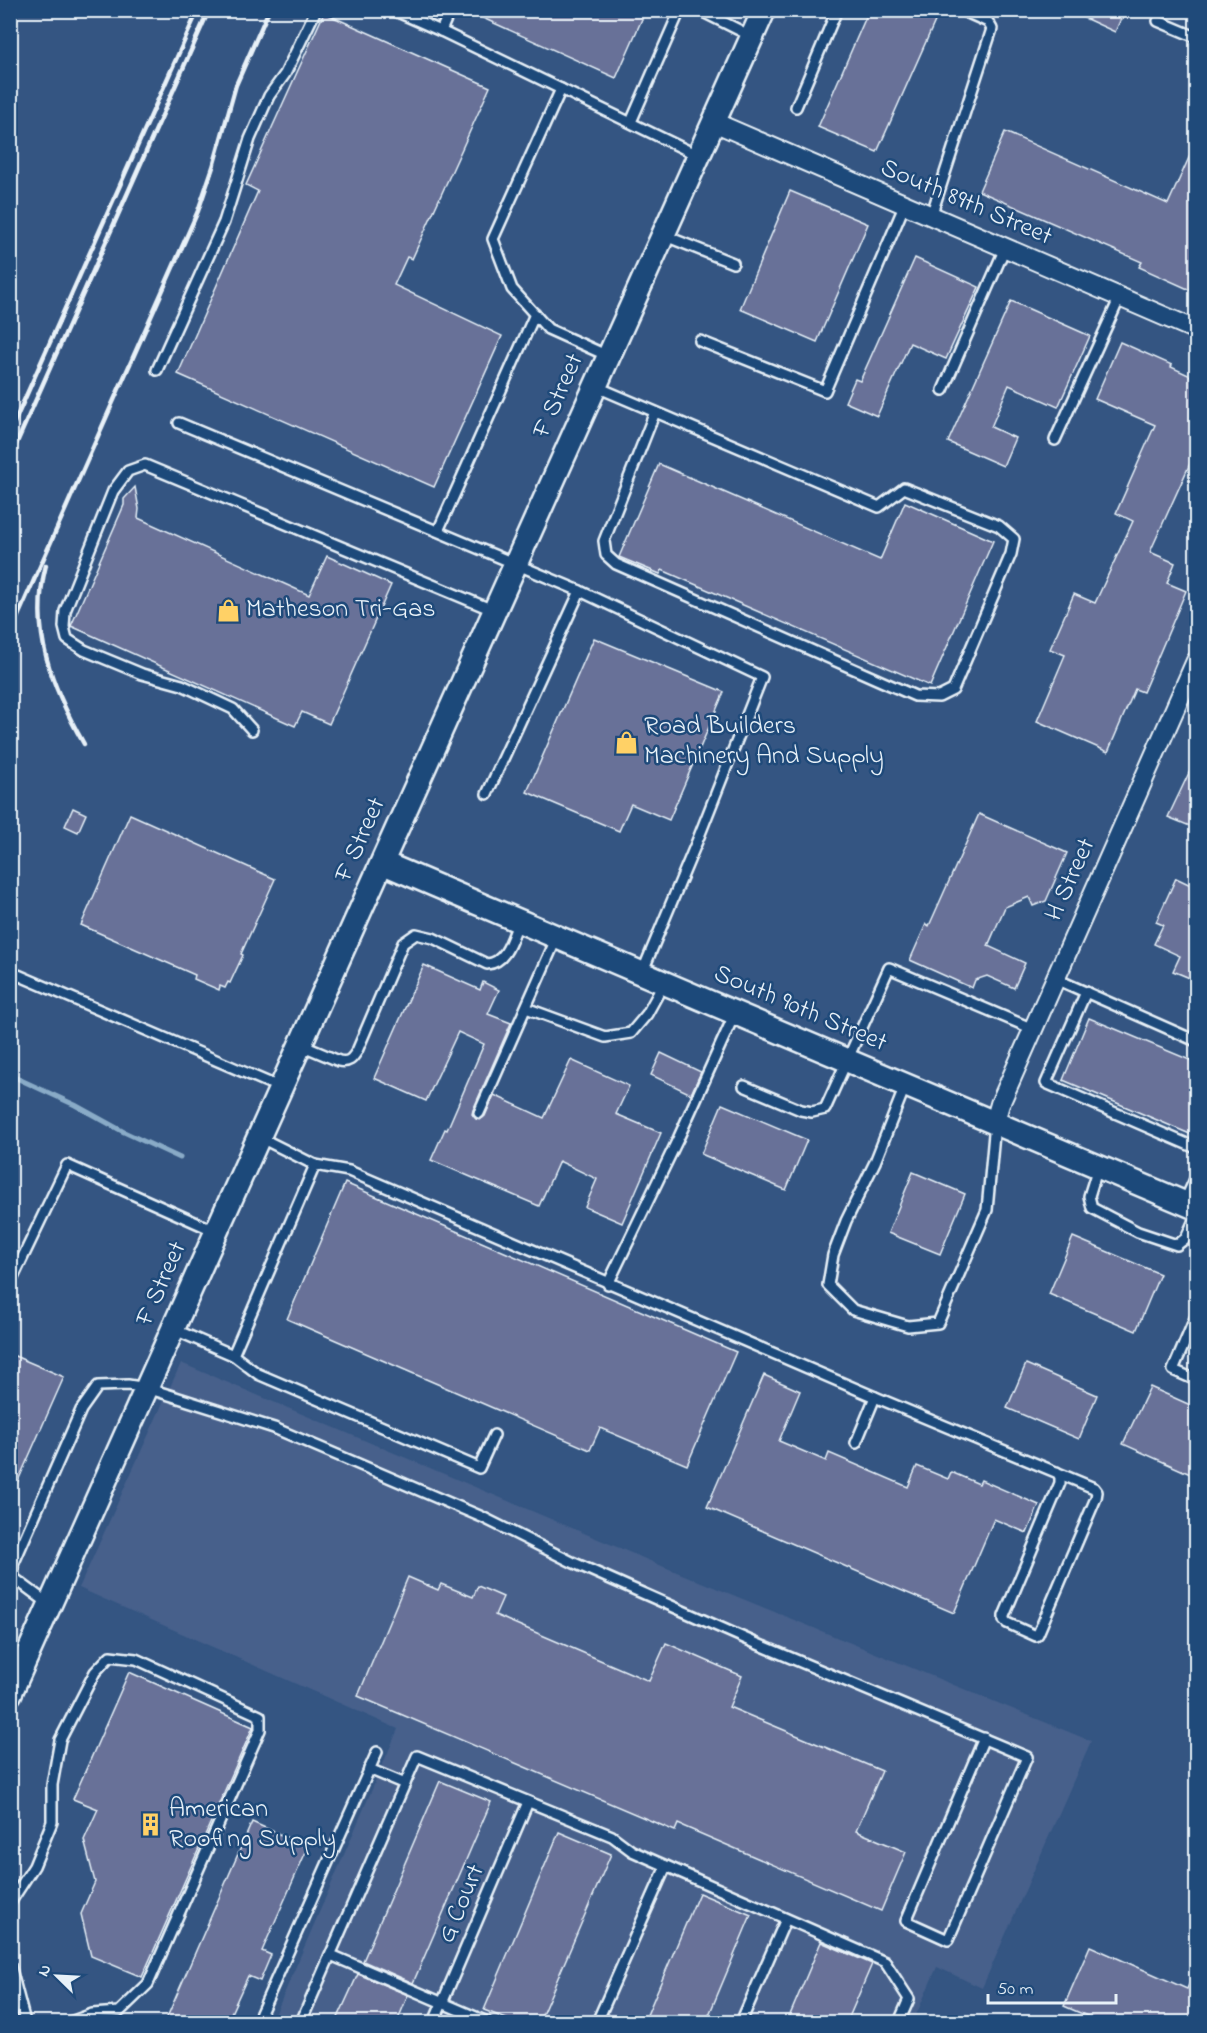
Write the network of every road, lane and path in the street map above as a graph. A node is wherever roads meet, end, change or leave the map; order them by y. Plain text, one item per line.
1 (316, 10) edge
2 (393, 10) edge
3 (450, 10) edge
4 (680, 10) edge
5 (699, 10) edge
6 (764, 10) edge
7 (837, 10) edge
8 (961, 10) edge
9 (1158, 21) dead end
10 (441, 31) junction
11 (753, 37) junction
12 (1197, 37) edge
13 (561, 88) junction
14 (796, 107) dead end
15 (631, 122) junction
16 (716, 123) junction
17 (699, 156) junction
18 (905, 204) junction
19 (931, 216) junction
20 (663, 235) junction
21 (1005, 248) junction
22 (733, 263) dead end
23 (1120, 297) junction
24 (535, 314) junction
25 (1197, 330) edge
26 (700, 341) dead end
27 (608, 356) junction
28 (158, 370) dead end
29 (594, 386) junction
30 (944, 390) dead end
31 (655, 412) junction
32 (179, 423) dead end
33 (1054, 440) dead end
34 (438, 531) junction
35 (515, 564) junction
36 (580, 591) junction
37 (495, 611) junction
38 (1197, 661) edge
39 (252, 730) dead end
40 (487, 794) dead end
41 (383, 863) junction
42 (519, 921) junction
43 (557, 938) junction
44 (642, 974) junction
45 (18, 975) dead end
46 (1056, 979) junction
47 (664, 983) junction
48 (1086, 992) junction
49 (526, 1008) junction
50 (735, 1013) junction
51 (1033, 1029) junction
52 (1197, 1041) edge
53 (301, 1045) junction
54 (847, 1060) junction
55 (906, 1084) junction
56 (744, 1086) dead end
57 (281, 1088) junction
58 (479, 1113) dead end
59 (995, 1121) junction
60 (259, 1137) junction
61 (1197, 1148) edge
62 (315, 1165) junction
63 (1098, 1166) junction
64 (1197, 1177) edge
65 (1192, 1209) edge
66 (217, 1232) junction
67 (10, 1284) edge
68 (608, 1284) junction
69 (1197, 1316) edge
70 (173, 1329) junction
71 (233, 1355) junction
72 (1197, 1380) edge
73 (147, 1388) junction
74 (875, 1397) junction
75 (494, 1435) dead end
76 (856, 1443) dead end
77 (1057, 1472) junction
78 (50, 1605) junction
79 (11, 1692) edge
80 (984, 1738) junction
81 (377, 1752) dead end
82 (369, 1769) junction
83 (405, 1784) junction
84 (528, 1802) junction
85 (666, 1866) junction
86 (10, 1902) edge
87 (786, 1919) junction
88 (331, 1955) junction
89 (10, 1965) edge
90 (442, 2003) junction
91 (25, 2022) edge
92 (70, 2022) edge
93 (257, 2022) edge
94 (301, 2022) edge
95 (434, 2022) edge
96 (487, 2022) edge
97 (597, 2022) edge
98 (741, 2022) edge
99 (899, 2022) edge

1 - 28 lane
2 - 10 lane
3 - 10 lane
4 - 15 lane
5 - 11 lane
6 - 11 street, F Street
7 - 14 lane
8 - 19 lane
9 - 12 lane
10 - 13 lane
11 - 16 street, F Street
13 - 15 lane
13 - 24 lane
15 - 17 lane
16 - 17 street, F Street
16 - 18 street, South 89th Street
17 - 20 street, F Street
18 - 19 street, South 89th Street
18 - 26 lane
19 - 21 street, South 89th Street
20 - 22 lane
20 - 27 street, F Street
21 - 23 street, South 89th Street
21 - 30 lane
23 - 25 street, South 89th Street
23 - 33 lane
24 - 27 lane
24 - 34 lane
27 - 29 street, F Street
29 - 31 lane
29 - 35 street, F Street
31 - 31 lane
32 - 34 lane
34 - 35 lane
35 - 36 lane
35 - 37 street, F Street
36 - 40 lane
36 - 44 lane
37 - 39 lane
37 - 41 street, F Street
38 - 46 street, H Street
41 - 42 street, South 90th Street
41 - 53 street, F Street
42 - 43 street, South 90th Street
42 - 53 lane
43 - 44 street, South 90th Street
43 - 49 lane
44 - 47 street, South 90th Street
45 - 57 lane
46 - 48 lane
46 - 51 street, H Street
47 - 49 lane
47 - 50 street, South 90th Street
48 - 52 lane
48 - 61 lane
49 - 58 lane
50 - 54 street, South 90th Street
50 - 68 lane
51 - 54 lane
51 - 59 street, H Street
53 - 57 street, F Street
54 - 55 street, South 90th Street
54 - 56 lane
55 - 59 street, South 90th Street
55 - 59 lane
57 - 60 street, F Street
59 - 63 street, South 90th Street
60 - 62 lane
60 - 66 street, F Street
62 - 68 lane
62 - 71 lane
63 - 65 street, South 90th Street
63 - 65 lane
64 - 65 lane
66 - 67 lane
66 - 70 street, F Street
68 - 74 lane
69 - 72 lane
70 - 71 lane
70 - 73 street, F Street
71 - 75 lane
73 - 78 street, F Street
73 - 78 lane
73 - 80 lane
74 - 76 lane
74 - 77 lane
77 - 77 lane
78 - 79 street, F Street
80 - 80 lane
81 - 82 lane
82 - 83 lane
82 - 93 lane
83 - 84 lane
83 - 88 lane
84 - 85 lane
84 - 90 lane, G Court
85 - 87 lane
85 - 97 lane
86 - 92 lane
87 - 98 lane
87 - 99 lane
88 - 90 lane
88 - 94 lane
89 - 91 lane
90 - 95 lane, G Court
90 - 96 lane

